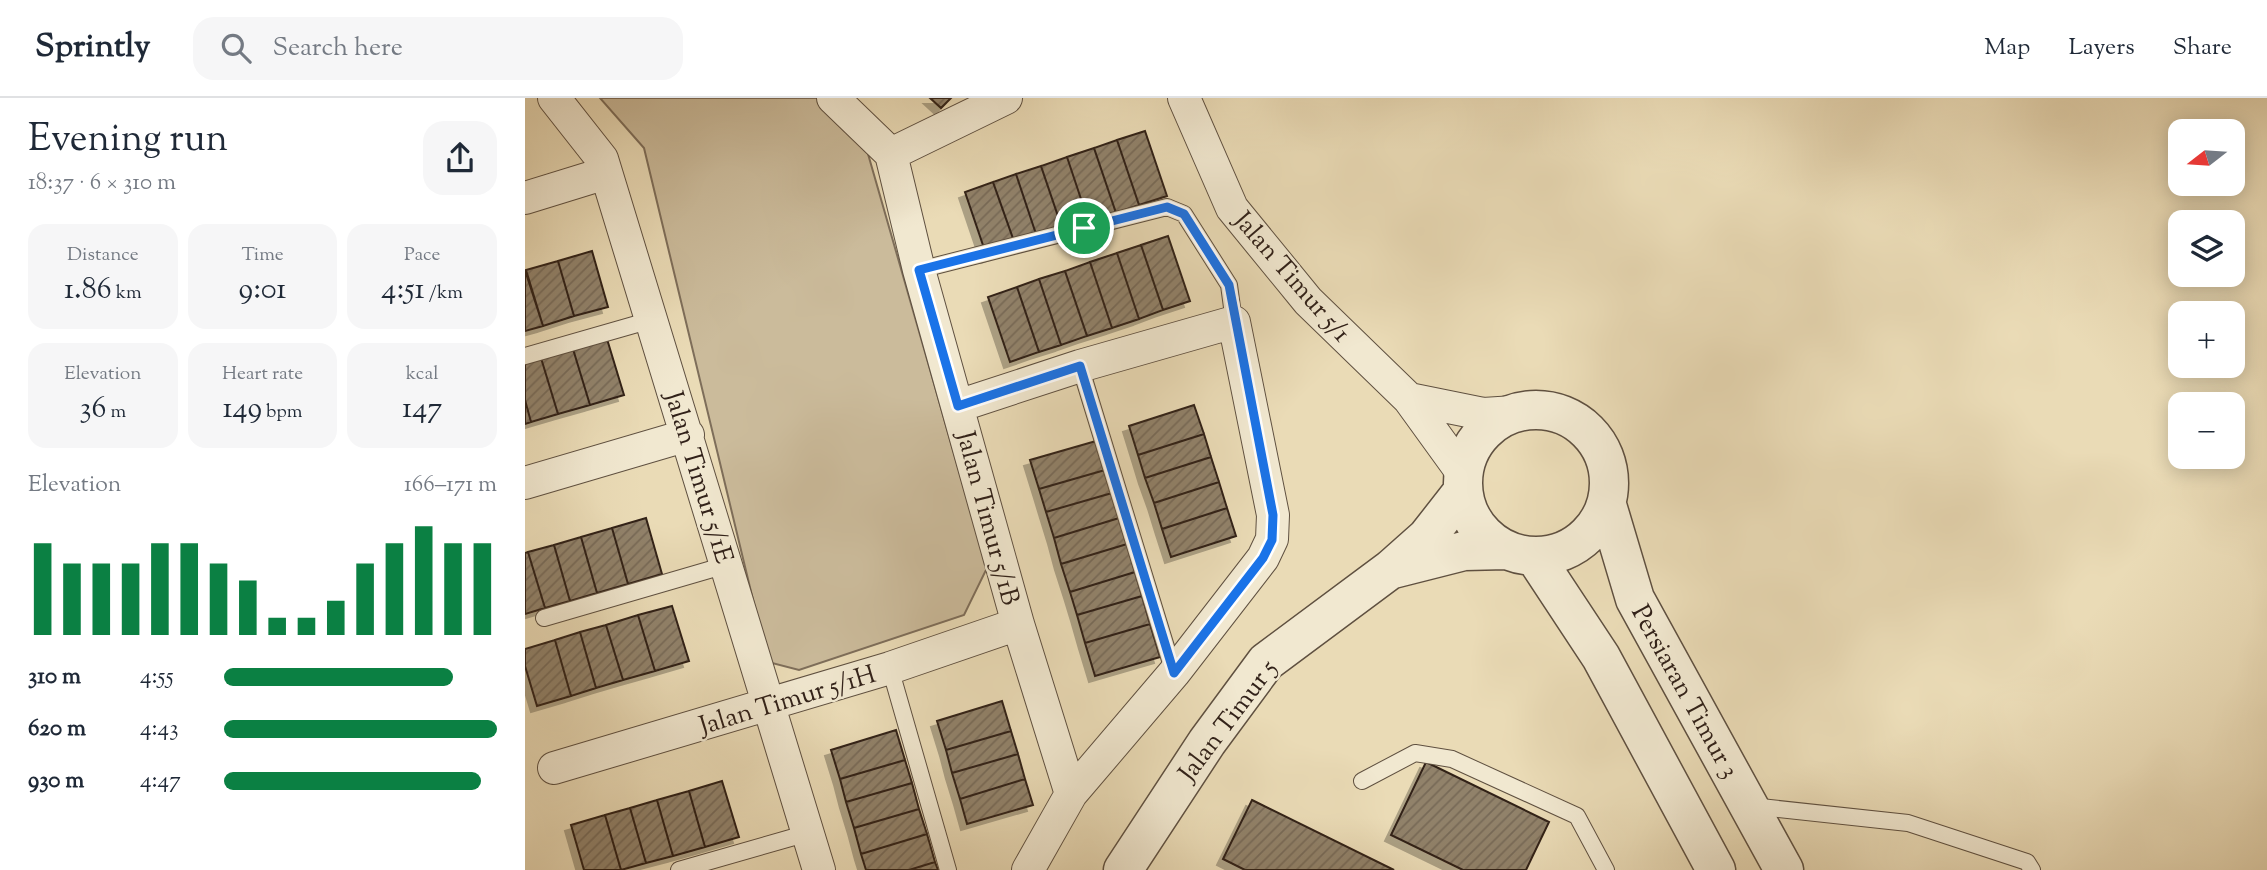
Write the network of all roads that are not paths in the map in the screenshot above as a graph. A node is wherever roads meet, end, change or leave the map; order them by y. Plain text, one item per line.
1 (554, 98) edge
2 (833, 98) edge
3 (1006, 98) edge
4 (1184, 98) edge
5 (891, 154) junction
6 (606, 173) junction
7 (525, 198) edge
8 (919, 270) junction
9 (651, 320) junction
10 (1234, 322) junction
11 (525, 356) edge
12 (1080, 366) junction
13 (1409, 399) junction
14 (958, 406) junction
15 (1515, 412) junction
16 (688, 435) junction
17 (525, 483) edge
18 (1464, 483) junction
19 (1607, 505) junction
20 (1521, 554) junction
21 (726, 565) junction
22 (1391, 569) junction
23 (544, 618) dead end
24 (1018, 624) junction
25 (890, 668) junction
26 (1174, 673) junction
27 (769, 705) junction
28 (554, 768) dead end
29 (1361, 781) dead end
30 (1071, 794) junction
31 (1749, 805) junction
32 (808, 833) junction
33 (679, 870) edge
34 (819, 870) edge
35 (949, 870) edge
36 (1028, 870) edge
37 (1123, 870) edge
38 (1606, 870) edge
39 (1716, 870) edge
40 (1784, 870) edge
41 (2032, 870) edge

1 - 6 street, Jalan Timur 5/1E
2 - 5 street
3 - 5 street
4 - 13 street, Jalan Timur 5/1
5 - 8 street, Jalan Timur 5/1B
6 - 7 street
6 - 9 street, Jalan Timur 5/1E
8 - 10 lane
8 - 14 street, Jalan Timur 5/1B
9 - 11 lane
9 - 16 street, Jalan Timur 5/1E
10 - 12 street
10 - 26 street
12 - 14 street
12 - 26 lane
13 - 15 street
13 - 18 street, Jalan Timur 5/1
14 - 24 street, Jalan Timur 5/1B
15 - 18 street
15 - 19 street
16 - 17 street
16 - 21 street, Jalan Timur 5/1E
18 - 20 street
18 - 22 street, Jalan Timur 5
19 - 20 street
19 - 31 street, Persiaran Timur 3
20 - 22 street, Jalan Timur 5
20 - 39 street
21 - 23 lane
21 - 27 street, Jalan Timur 5/1E
22 - 37 street, Jalan Timur 5
24 - 25 street, Jalan Timur 5/1H
24 - 30 street, Jalan Timur 5/1B
25 - 27 street, Jalan Timur 5/1H
25 - 35 lane
26 - 30 street
27 - 28 street, Jalan Timur 5/1H
27 - 32 street, Jalan Timur 5/1E
29 - 38 lane
30 - 36 street
31 - 40 street, Persiaran Timur 3
31 - 41 lane
32 - 33 lane
32 - 34 street, Jalan Timur 5/1E

